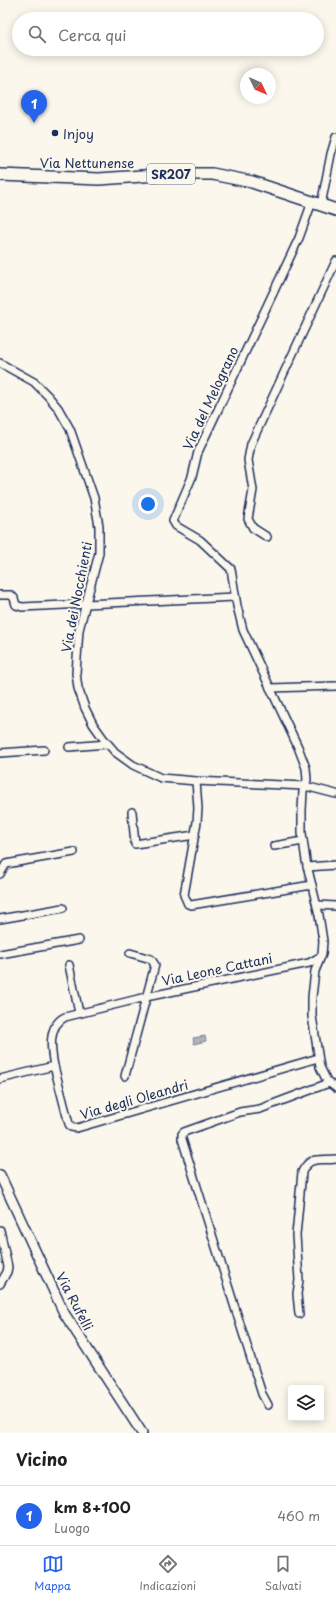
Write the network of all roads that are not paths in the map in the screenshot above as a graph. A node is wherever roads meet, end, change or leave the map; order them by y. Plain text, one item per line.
1 (336, 137) edge
2 (0, 175) edge
3 (316, 204) junction
4 (336, 210) edge
5 (336, 261) edge
6 (0, 363) edge
7 (267, 537) dead end
8 (0, 595) edge
9 (235, 597) junction
10 (85, 605) junction
11 (336, 686) edge
12 (270, 688) junction
13 (107, 744) junction
14 (69, 747) dead end
15 (44, 750) dead end
16 (0, 753) edge
17 (196, 781) junction
18 (305, 786) junction
19 (336, 794) edge
20 (132, 812) dead end
21 (195, 835) junction
22 (303, 841) junction
23 (274, 846) dead end
24 (74, 852) dead end
25 (336, 865) edge
26 (308, 867) junction
27 (0, 874) edge
28 (312, 884) junction
29 (317, 905) junction
30 (336, 906) edge
31 (63, 908) dead end
32 (0, 919) edge
33 (79, 940) dead end
34 (130, 953) dead end
35 (0, 954) edge
36 (320, 957) junction
37 (69, 965) dead end
38 (294, 965) junction
39 (316, 968) junction
40 (146, 997) junction
41 (79, 1013) junction
42 (318, 1058) junction
43 (54, 1066) junction
44 (125, 1076) dead end
45 (0, 1079) edge
46 (330, 1083) junction
47 (336, 1088) edge
48 (336, 1159) edge
49 (1, 1180) edge
50 (0, 1230) edge
51 (0, 1284) edge
52 (299, 1314) dead end
53 (268, 1404) dead end
54 (142, 1433) edge

1 - 3 street, Via del Melograno
2 - 3 main road, Via Nettunense / SR207
3 - 4 main road, Via Nettunense / SR207
3 - 9 street, Via del Melograno
5 - 7 street
6 - 10 street, Via dei Nocchienti
8 - 10 street
9 - 10 street
9 - 12 street, Via del Melograno
10 - 13 street, Via dei Nocchienti
11 - 12 street
12 - 18 street, Via del Melograno
13 - 14 street
13 - 17 street, Via dei Nocchienti
15 - 16 street
17 - 18 street, Via dei Nocchienti
17 - 21 street
18 - 19 street, Via dei Nocchienti
18 - 22 street, Via del Melograno
20 - 21 street
21 - 28 street
22 - 23 street
22 - 26 street, Via del Melograno
24 - 27 street
25 - 26 street
26 - 28 street, Via del Melograno
28 - 29 street, Via del Melograno
29 - 30 street
29 - 36 street, Via del Melograno
31 - 32 street
33 - 35 street
34 - 40 street, Via Leone Cattani
36 - 38 street, Via Leone Cattani
36 - 39 street, Via del Melograno
37 - 41 street
38 - 39 street, Via Leone Cattani
38 - 40 street, Via Leone Cattani
39 - 42 street, Via del Melograno
40 - 41 street, Via Leone Cattani
40 - 44 street, Via Leone Cattani
41 - 43 street, Via Leone Cattani
42 - 43 street, Via degli Oleandri
42 - 46 street, Via del Melograno
43 - 45 street
46 - 47 street
46 - 53 street
48 - 52 street
49 - 54 street, Via Rufelli
50 - 51 street

